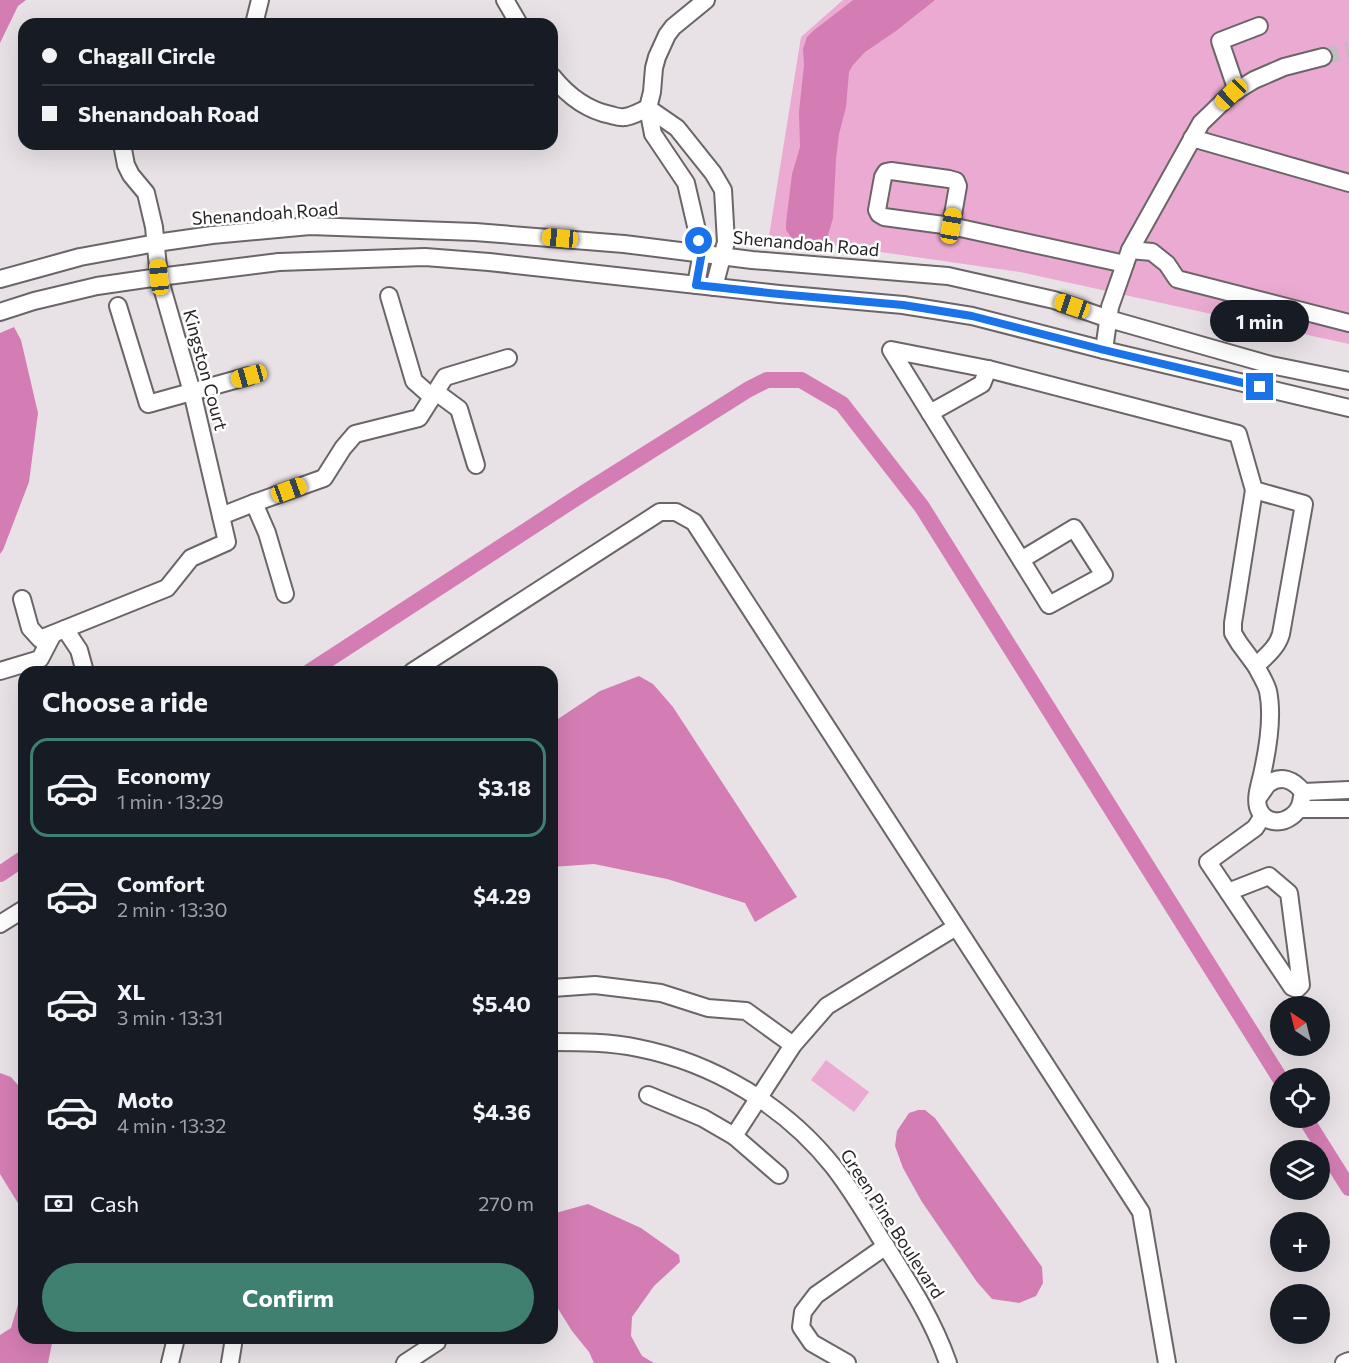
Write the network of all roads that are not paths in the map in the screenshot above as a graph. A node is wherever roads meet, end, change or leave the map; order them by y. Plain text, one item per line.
1 (260, 0) edge
2 (505, 0) edge
3 (706, 0) edge
4 (256, 18) edge
5 (516, 18) edge
6 (1259, 26) dead end
7 (1323, 57) tunnel mouth
8 (558, 84) edge
9 (1237, 91) junction
10 (648, 108) junction
11 (1192, 138) junction
12 (123, 150) edge
13 (1349, 183) edge
14 (951, 226) junction
15 (156, 243) junction
16 (702, 252) junction
17 (723, 257) junction
18 (1127, 257) junction
19 (159, 277) junction
20 (0, 279) edge
21 (696, 285) junction
22 (714, 287) junction
23 (389, 296) dead end
24 (118, 306) dead end
25 (0, 312) edge
26 (1109, 319) junction
27 (1349, 323) edge
28 (1104, 350) junction
29 (508, 358) dead end
30 (988, 369) junction
31 (249, 376) dead end
32 (1349, 381) edge
33 (192, 392) junction
34 (434, 394) junction
35 (1349, 408) edge
36 (930, 413) junction
37 (476, 465) dead end
38 (1254, 490) junction
39 (254, 503) junction
40 (221, 516) junction
41 (1021, 560) junction
42 (285, 594) dead end
43 (22, 598) dead end
44 (52, 634) junction
45 (84, 666) edge
46 (421, 666) edge
47 (1257, 666) junction
48 (0, 671) edge
49 (1349, 790) edge
50 (1303, 792) junction
51 (1257, 799) junction
52 (1300, 809) junction
53 (1349, 809) edge
54 (1263, 816) junction
55 (1228, 892) junction
56 (18, 914) edge
57 (0, 924) edge
58 (956, 927) junction
59 (558, 988) edge
60 (558, 1042) edge
61 (793, 1045) junction
62 (648, 1095) dead end
63 (758, 1098) junction
64 (734, 1136) junction
65 (779, 1175) dead end
66 (886, 1246) junction
67 (175, 1344) edge
68 (233, 1344) edge
69 (434, 1344) edge
70 (1349, 1361) edge
71 (171, 1363) edge
72 (230, 1363) edge
73 (405, 1363) edge
74 (847, 1363) edge
75 (948, 1363) edge
76 (1167, 1363) edge
77 (1344, 1363) edge

1 - 4 street
2 - 5 street
3 - 10 street
6 - 9 street
7 - 9 street
8 - 10 street
9 - 11 street
10 - 16 street
10 - 17 street
11 - 13 street
11 - 18 street
12 - 15 street, Kingston Court
14 - 14 street
14 - 18 street
15 - 16 street, Shenandoah Road
15 - 19 street, Kingston Court
15 - 20 street, Shenandoah Road
16 - 17 street, Shenandoah Road
16 - 21 street
17 - 22 street
17 - 26 street, Shenandoah Road
18 - 26 street
18 - 27 street
19 - 21 street
19 - 25 street
19 - 33 street, Kingston Court
21 - 22 street
22 - 28 street
23 - 34 street
24 - 33 street
26 - 28 street
26 - 32 street, Shenandoah Road
28 - 35 street
29 - 34 street
30 - 36 street
30 - 36 street
30 - 38 street
31 - 33 street
33 - 40 street, Kingston Court
34 - 37 street
34 - 39 street
36 - 41 street
38 - 47 street
38 - 47 street
39 - 40 street
39 - 42 street
40 - 44 street, Kingston Court
41 - 41 street
43 - 44 street
44 - 45 street
44 - 48 street
46 - 58 street
47 - 51 street
49 - 50 street
50 - 51 street
50 - 52 street
51 - 54 street
52 - 53 street
52 - 54 street
54 - 55 street
55 - 55 street
56 - 57 street
58 - 61 street
58 - 76 street
59 - 61 street
60 - 63 street, Green Pine Boulevard
61 - 63 street
62 - 64 street
63 - 64 street
63 - 66 street, Green Pine Boulevard
64 - 65 street
66 - 74 street
66 - 75 street, Green Pine Boulevard
67 - 71 street
68 - 72 street
69 - 73 street
70 - 77 street

